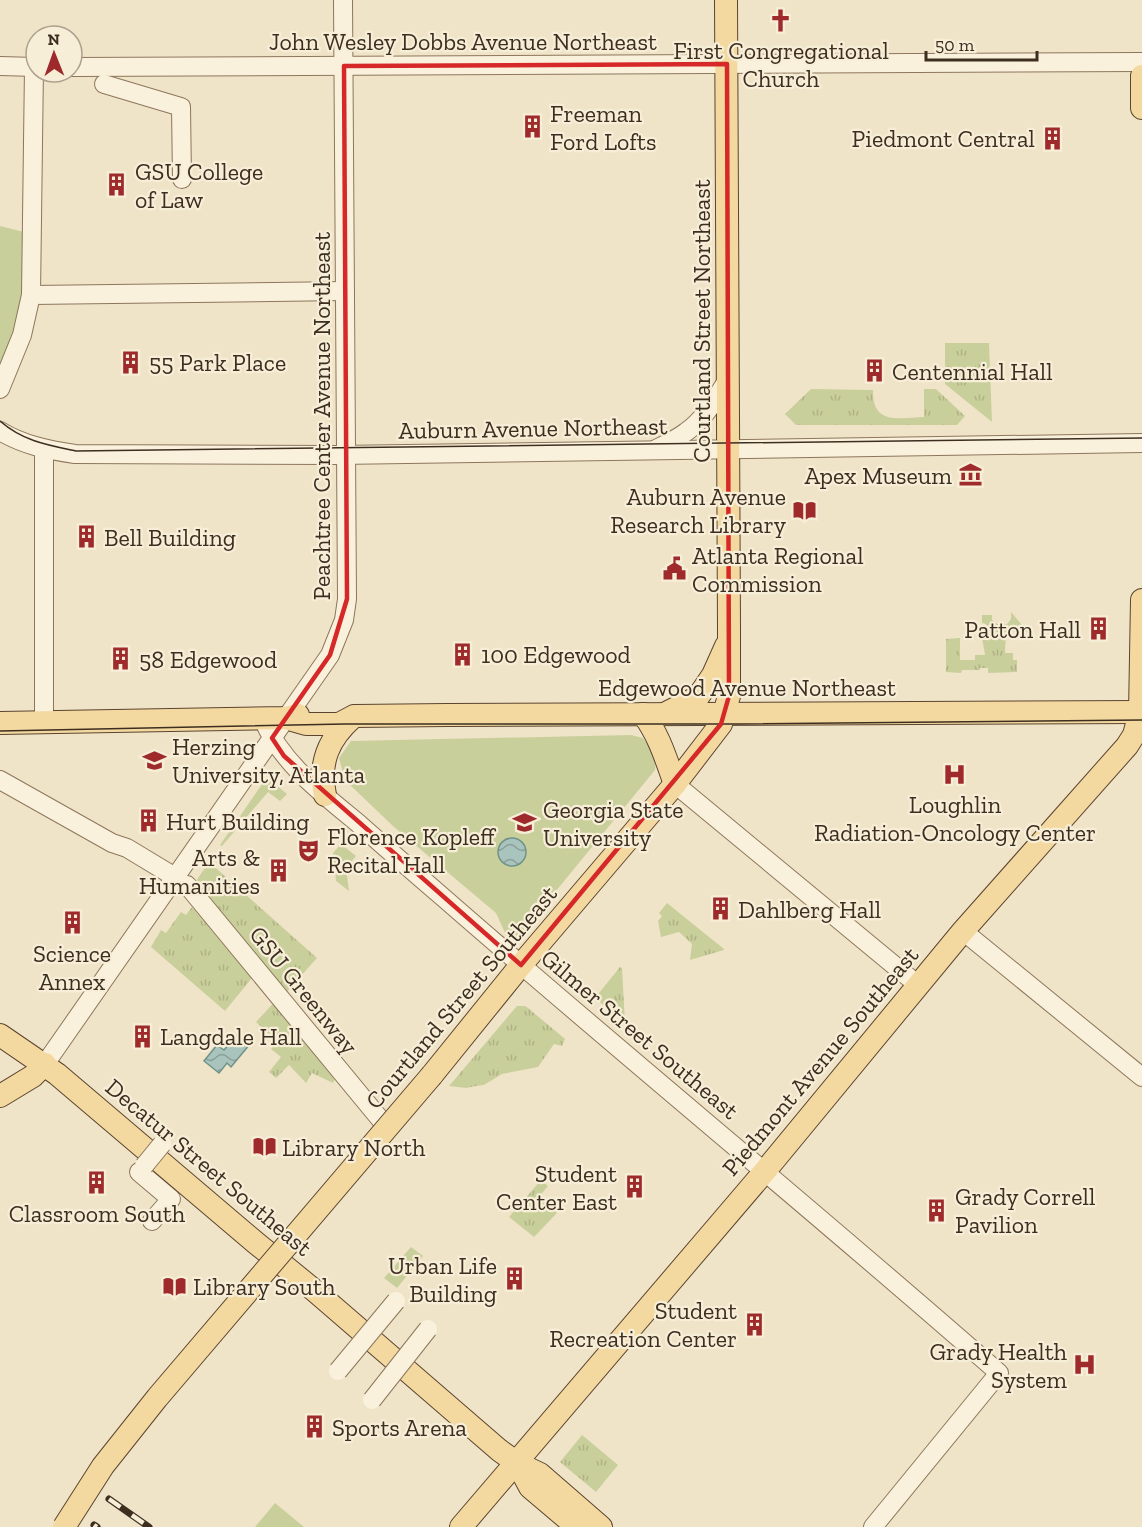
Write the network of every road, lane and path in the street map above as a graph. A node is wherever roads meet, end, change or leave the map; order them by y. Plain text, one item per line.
1 (343, 0) edge
2 (726, 0) edge
3 (1142, 62) edge
4 (727, 64) junction
5 (0, 66) edge
6 (344, 66) junction
7 (24, 67) edge
8 (84, 67) edge
9 (1142, 76) edge
10 (35, 84) edge
11 (104, 84) dead end
12 (1142, 108) edge
13 (182, 179) dead end
14 (345, 291) junction
15 (31, 295) junction
16 (728, 379) junction
17 (0, 389) edge
18 (0, 431) edge
19 (1142, 443) edge
20 (44, 449) junction
21 (655, 450) junction
22 (728, 450) junction
23 (346, 454) junction
24 (1142, 600) edge
25 (729, 639) junction
26 (1141, 713) edge
27 (653, 714) junction
28 (724, 714) junction
29 (354, 716) junction
30 (44, 722) junction
31 (0, 723) edge
32 (274, 725) junction
33 (0, 780) edge
34 (675, 784) junction
35 (325, 795) junction
36 (181, 881) junction
37 (963, 931) junction
38 (521, 965) junction
39 (918, 985) junction
40 (0, 1035) edge
41 (45, 1064) junction
42 (1142, 1077) edge
43 (0, 1096) edge
44 (385, 1125) dead end
45 (162, 1144) dead end
46 (765, 1171) junction
47 (152, 1221) dead end
48 (396, 1301) dead end
49 (428, 1329) dead end
50 (338, 1371) dead end
51 (372, 1400) dead end
52 (517, 1463) junction
53 (64, 1527) edge
54 (461, 1527) edge
55 (577, 1527) edge
56 (601, 1527) edge
57 (873, 1527) edge

1 - 6 street, Peachtree Center Avenue Northeast
2 - 4 main road, Courtland Street Northeast
3 - 4 street, John Wesley Dobbs Avenue Northeast
4 - 6 street, John Wesley Dobbs Avenue Northeast
4 - 16 main road, Courtland Street Northeast
5 - 7 street
6 - 8 street, John Wesley Dobbs Avenue Northeast
6 - 14 street, Peachtree Center Avenue Northeast
9 - 12 main road
10 - 15 street
11 - 13 street
14 - 15 street
14 - 23 street, Peachtree Center Avenue Northeast
15 - 17 street
16 - 21 street
16 - 22 main road, Courtland Street Northeast
18 - 20 street, Auburn Avenue Northeast
19 - 22 street, Auburn Avenue Northeast
20 - 23 street, Auburn Avenue Northeast
20 - 30 street
21 - 22 street, Auburn Avenue Northeast
21 - 23 street, Auburn Avenue Northeast
22 - 25 main road, Courtland Street Northeast
23 - 32 street, Peachtree Center Avenue Northeast
24 - 26 main road, Piedmont Avenue Southeast
25 - 27 main road
25 - 28 main road, Courtland Street Northeast
26 - 28 main road, Edgewood Avenue Northeast
26 - 37 main road, Piedmont Avenue Southeast
27 - 28 main road, Edgewood Avenue Northeast
27 - 29 main road, Edgewood Avenue Northeast
27 - 34 main road
28 - 34 main road, Courtland Street Southeast
29 - 32 main road, Edgewood Avenue Northeast
29 - 35 main road
30 - 31 main road, Edgewood Avenue Northeast
30 - 32 main road, Edgewood Avenue Northeast
32 - 35 street, Gilmer Street Southeast
32 - 36 street, Peachtree Center Avenue Northeast
33 - 36 street, GSU Greenway
34 - 38 main road, Courtland Street Southeast
34 - 39 street
35 - 38 street, Gilmer Street Southeast
36 - 41 street, Peachtree Center Avenue Northeast
36 - 44 street, GSU Greenway
37 - 39 main road, Piedmont Avenue Southeast
37 - 42 street
38 - 46 street, Gilmer Street Southeast
38 - 53 main road, Courtland Street Southeast, bridge
39 - 46 main road, Piedmont Avenue Southeast
40 - 41 main road, Decatur Street Southeast
41 - 43 main road
41 - 52 main road, Decatur Street Southeast
45 - 47 street, bridge
46 - 52 main road, Piedmont Avenue Southeast
46 - 57 street, Gilmer Street Southeast
48 - 50 street, bridge
49 - 51 street, bridge
52 - 54 main road, Piedmont Avenue Southeast
52 - 55 main road, Decatur Street Southeast
52 - 56 main road, Decatur Street Southeast

